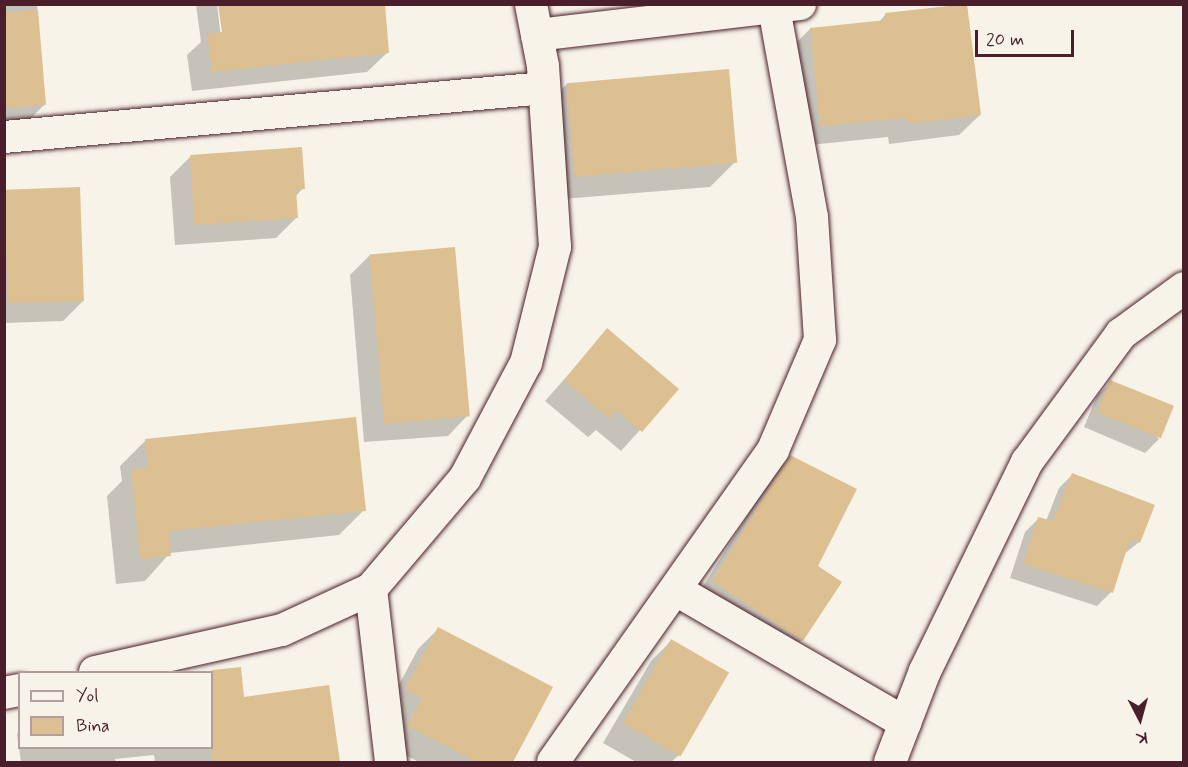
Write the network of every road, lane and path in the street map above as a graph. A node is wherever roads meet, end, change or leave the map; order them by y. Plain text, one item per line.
1 (531, 4) edge
2 (787, 6) edge
3 (537, 35) junction
4 (544, 88) junction
5 (4, 137) edge
6 (1184, 288) edge
7 (371, 590) junction
8 (676, 590) junction
9 (99, 671) edge
10 (905, 723) junction
11 (391, 762) edge
12 (553, 762) edge
13 (890, 762) edge

1 - 3 street
2 - 3 street
2 - 8 street
3 - 4 street
4 - 5 street
4 - 7 street
6 - 10 street
7 - 9 street
7 - 11 street
8 - 10 street
8 - 12 street
10 - 13 street

